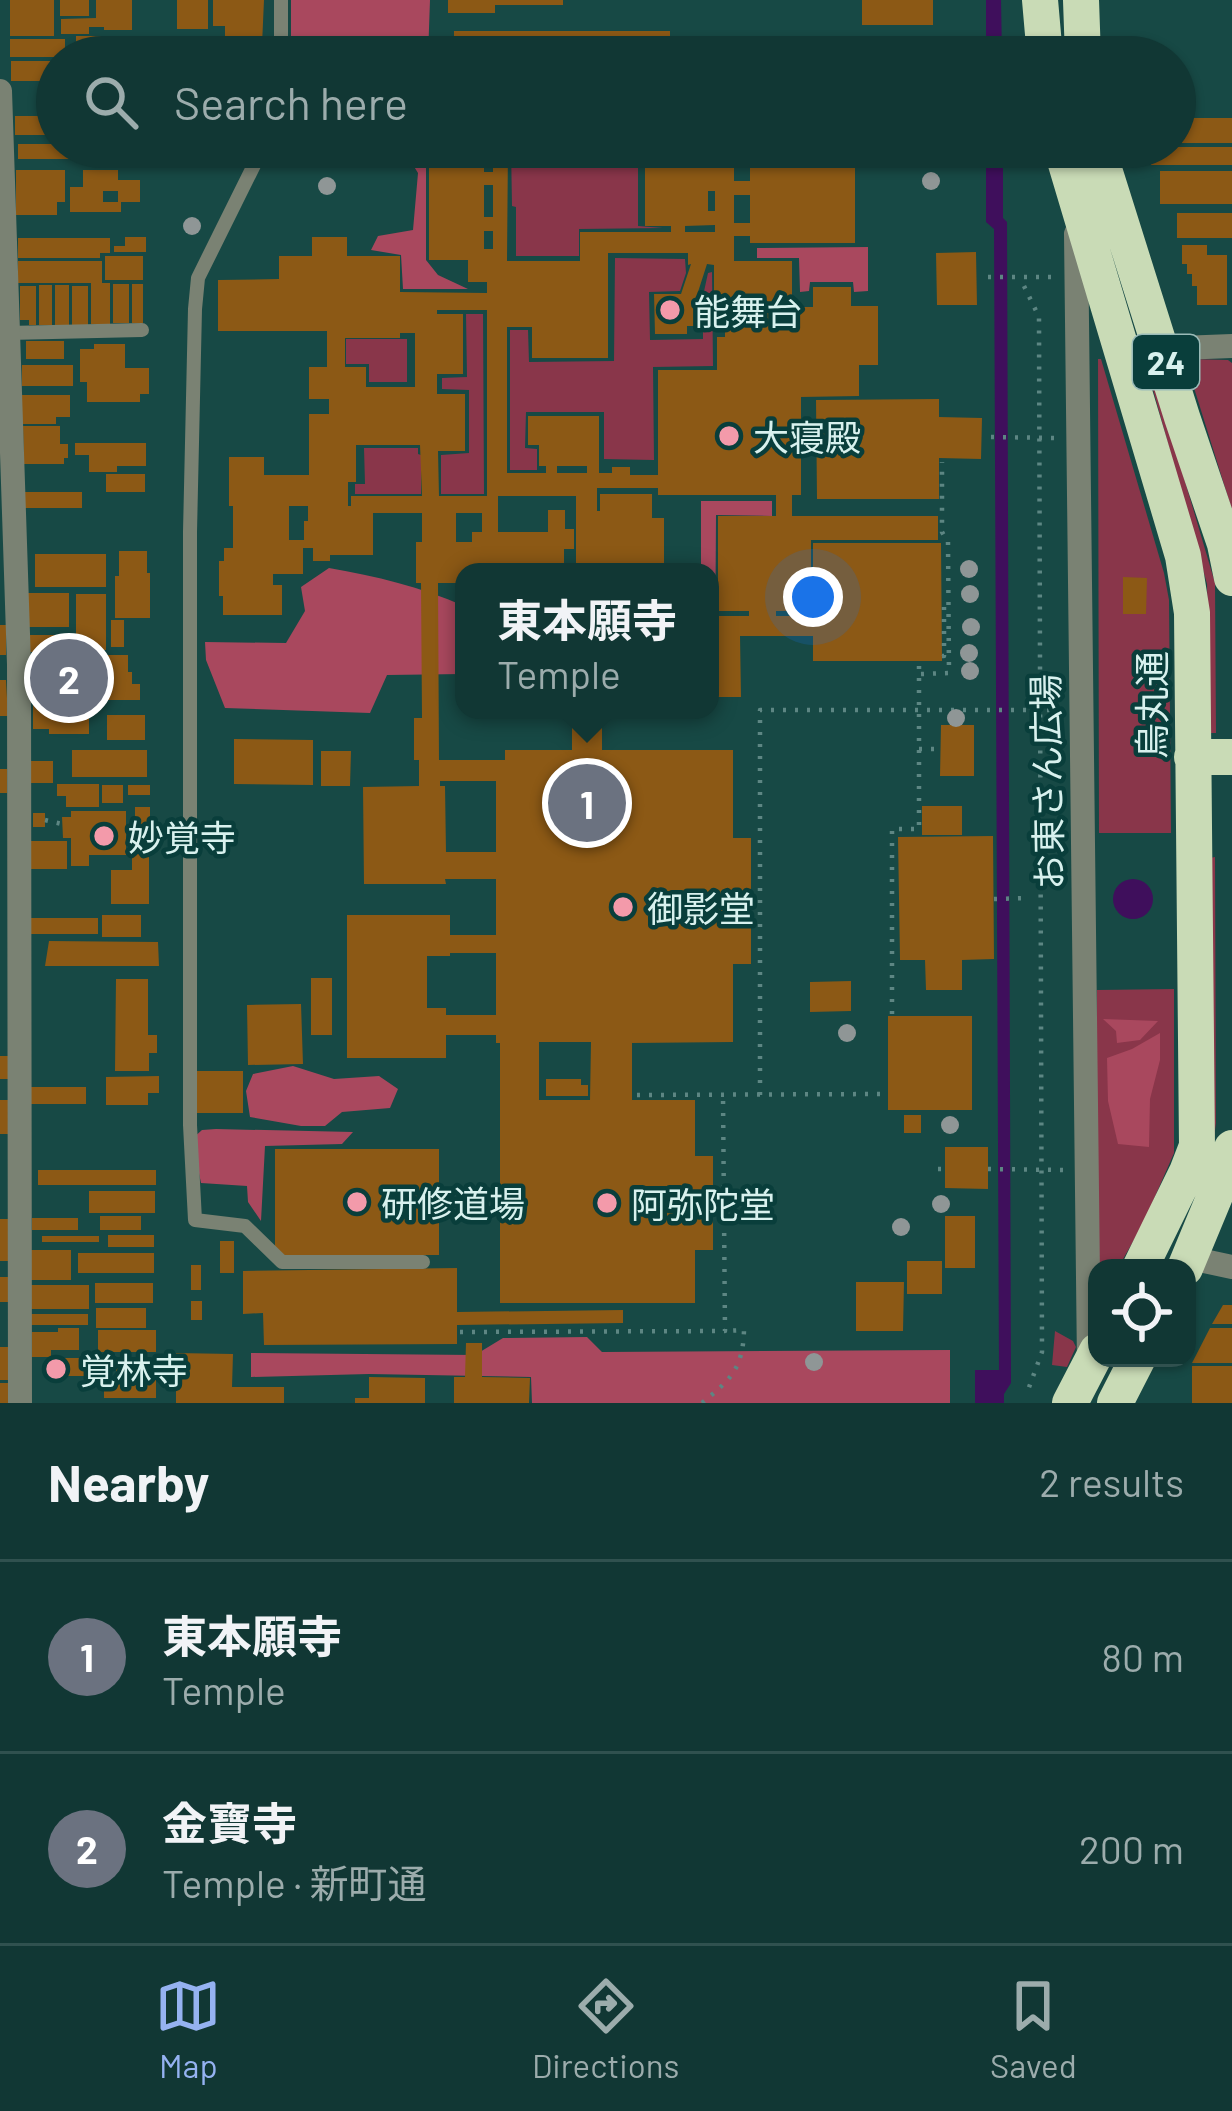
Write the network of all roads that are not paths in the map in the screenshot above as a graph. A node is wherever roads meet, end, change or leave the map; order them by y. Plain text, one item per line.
1 (281, 0) edge
2 (1040, 0) edge
3 (1081, 0) edge
4 (281, 36) edge
5 (1043, 36) edge
6 (1082, 36) edge
7 (0, 91) edge
8 (1, 168) edge
9 (253, 168) edge
10 (1067, 168) edge
11 (1104, 168) edge
12 (1076, 199) junction
13 (2, 257) edge
14 (5, 325) edge
15 (142, 330) dead end
16 (1232, 346) edge
17 (1164, 355) junction
18 (1128, 370) junction
19 (1232, 578) edge
20 (9, 665) edge
21 (1192, 757) junction
22 (1232, 757) edge
23 (10, 1153) edge
24 (1231, 1157) edge
25 (1187, 1172) junction
26 (1090, 1259) edge
27 (1144, 1259) edge
28 (1190, 1259) edge
29 (423, 1262) dead end
30 (1196, 1264) edge
31 (1232, 1267) edge
32 (10, 1269) edge
33 (1088, 1367) edge
34 (1133, 1367) edge
35 (20, 1403) edge
36 (1070, 1403) edge
37 (1115, 1403) edge

1 - 4 lane
2 - 5 highway
3 - 6 highway
7 - 8 street
8 - 13 street
9 - 29 lane
10 - 12 highway, 烏丸通 / 24
11 - 17 highway, 24
12 - 18 highway, 烏丸通 / 24
12 - 26 street, お東さん広場
13 - 14 street
14 - 15 lane
14 - 20 street
16 - 17 street
17 - 18 street
17 - 19 highway, 24
18 - 21 highway, 烏丸通 / 24
20 - 23 street
21 - 22 highway
21 - 25 highway, 烏丸通 / 24
23 - 32 street
24 - 25 highway
24 - 28 highway
25 - 27 highway, 烏丸通 / 24
30 - 31 street
32 - 35 street
33 - 36 highway
34 - 37 highway

